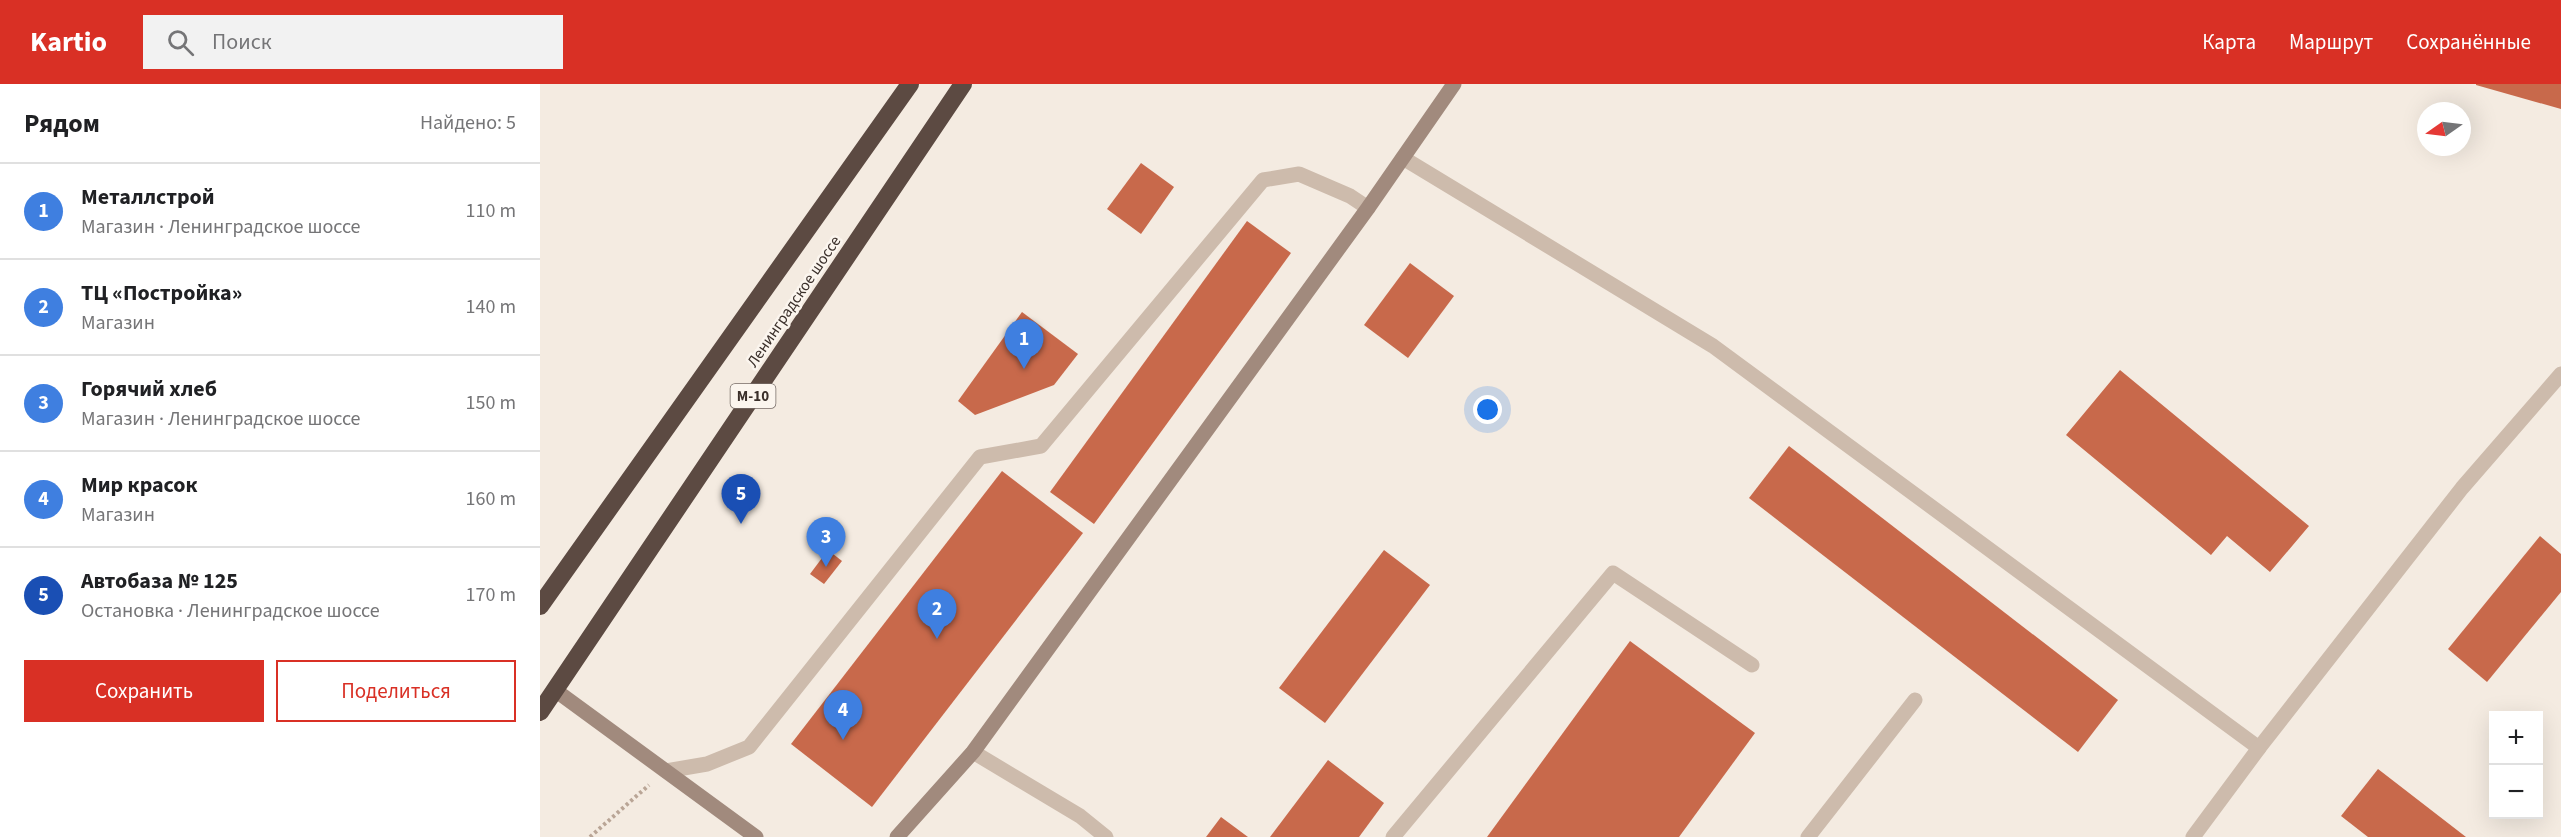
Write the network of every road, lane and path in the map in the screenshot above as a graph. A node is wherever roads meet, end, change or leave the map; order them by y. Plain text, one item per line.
1 (910, 84) edge
2 (963, 84) edge
3 (1454, 84) edge
4 (1403, 158) junction
5 (1368, 208) junction
6 (2561, 374) edge
7 (540, 606) edge
8 (1752, 665) dead end
9 (555, 690) junction
10 (1915, 700) dead end
11 (540, 712) edge
12 (2259, 748) junction
13 (973, 752) junction
14 (666, 771) junction
15 (590, 837) edge
16 (756, 837) edge
17 (897, 837) edge
18 (1106, 837) edge
19 (1394, 837) edge
20 (1808, 837) edge
21 (2193, 837) edge

1 - 7 highway, Ленинградское шоссе
2 - 9 highway, Ленинградское шоссе / М-10
3 - 4 street
4 - 5 street
4 - 12 lane
5 - 13 street
5 - 14 lane
6 - 12 lane
8 - 19 lane
9 - 11 highway, М-10
9 - 14 street
10 - 20 lane
12 - 21 lane
13 - 17 street
13 - 18 lane
14 - 15 path
14 - 16 street

